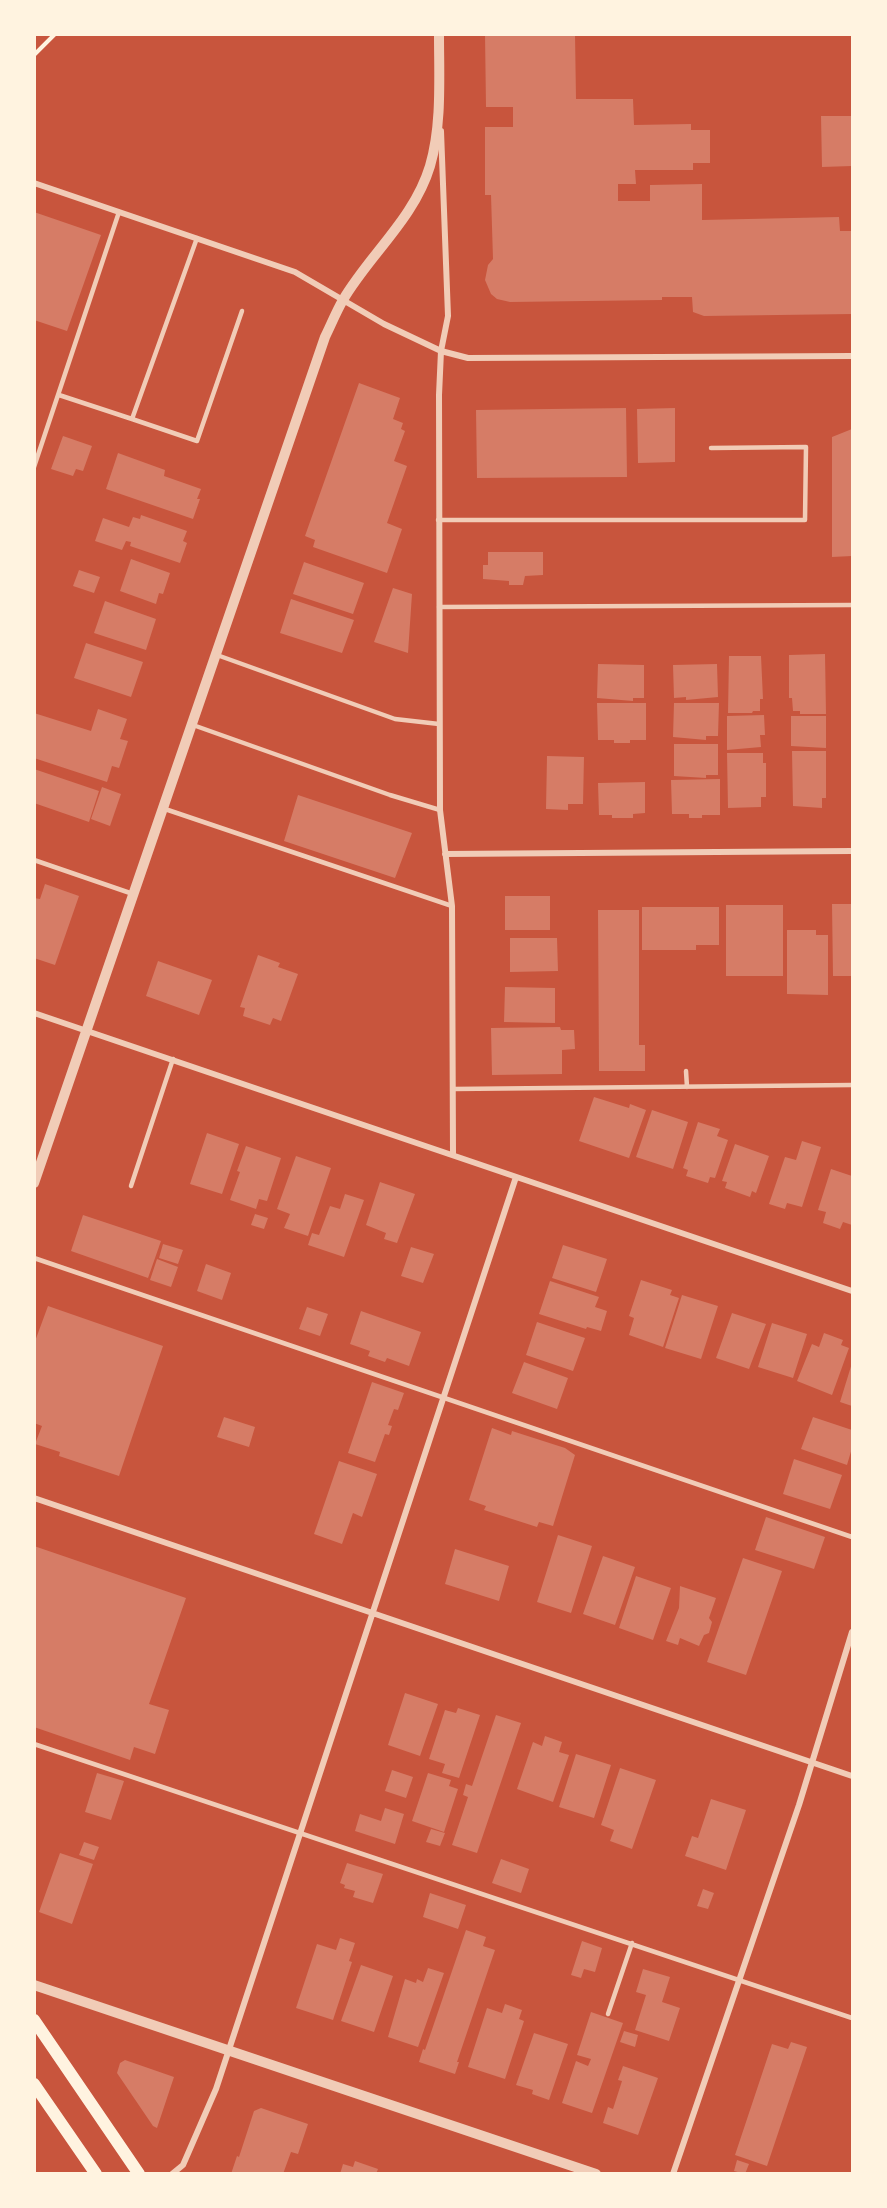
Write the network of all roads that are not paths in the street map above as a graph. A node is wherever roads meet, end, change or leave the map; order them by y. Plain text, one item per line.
1 (439, 34) edge
2 (439, 88) junction
3 (34, 183) edge
4 (119, 212) junction
5 (197, 238) junction
6 (343, 300) junction
7 (242, 311) dead end
8 (441, 351) junction
9 (852, 356) edge
10 (59, 395) junction
11 (132, 419) junction
12 (711, 448) dead end
13 (34, 467) edge
14 (438, 520) junction
15 (852, 605) edge
16 (439, 607) junction
17 (215, 654) junction
18 (191, 724) junction
19 (439, 724) junction
20 (162, 808) junction
21 (440, 810) junction
22 (852, 851) edge
23 (445, 854) junction
24 (34, 860) edge
25 (133, 894) junction
26 (452, 906) junction
27 (34, 1013) edge
28 (87, 1030) junction
29 (173, 1059) junction
30 (686, 1071) dead end
31 (852, 1084) edge
32 (687, 1086) junction
33 (453, 1089) junction
34 (453, 1155) junction
35 (516, 1177) junction
36 (34, 1183) edge
37 (131, 1186) dead end
38 (34, 1258) edge
39 (852, 1291) edge
40 (442, 1397) junction
41 (34, 1498) edge
42 (852, 1537) edge
43 (373, 1614) junction
44 (852, 1632) edge
45 (34, 1744) edge
46 (812, 1762) junction
47 (852, 1776) edge
48 (300, 1834) junction
49 (632, 1943) junction
50 (739, 1978) junction
51 (34, 1985) edge
52 (608, 2014) dead end
53 (852, 2018) edge
54 (34, 2020) edge
55 (227, 2049) junction
56 (34, 2084) edge
57 (96, 2174) edge
58 (139, 2174) edge
59 (172, 2174) edge
60 (596, 2174) edge
61 (673, 2174) edge

1 - 2 street
2 - 6 street
2 - 8 street
3 - 4 street
4 - 5 street
4 - 10 lane
5 - 6 street
5 - 11 lane
6 - 8 street
6 - 17 street
7 - 11 lane
8 - 9 street
8 - 14 street
10 - 11 lane
10 - 13 lane
12 - 14 lane
14 - 16 street
15 - 16 lane
16 - 19 street
17 - 18 street
17 - 19 lane
18 - 20 street
18 - 21 lane
19 - 21 street
20 - 25 street
20 - 26 lane
21 - 23 street
22 - 23 street
23 - 26 street
24 - 25 lane
25 - 28 street
26 - 33 street
27 - 28 street
28 - 29 street
28 - 36 street
29 - 34 street
29 - 37 lane
30 - 32 lane
31 - 32 lane
32 - 33 lane
33 - 34 street
34 - 35 street
35 - 39 street
35 - 40 street
38 - 40 lane
40 - 42 lane
40 - 43 street
41 - 43 street
43 - 46 street
43 - 48 street
44 - 46 street
45 - 48 lane
46 - 47 street
46 - 50 street
48 - 49 lane
48 - 55 street
49 - 50 lane
49 - 52 lane
50 - 53 lane
50 - 61 street
51 - 55 street
54 - 58 main road
55 - 59 street
55 - 60 street
56 - 57 main road

